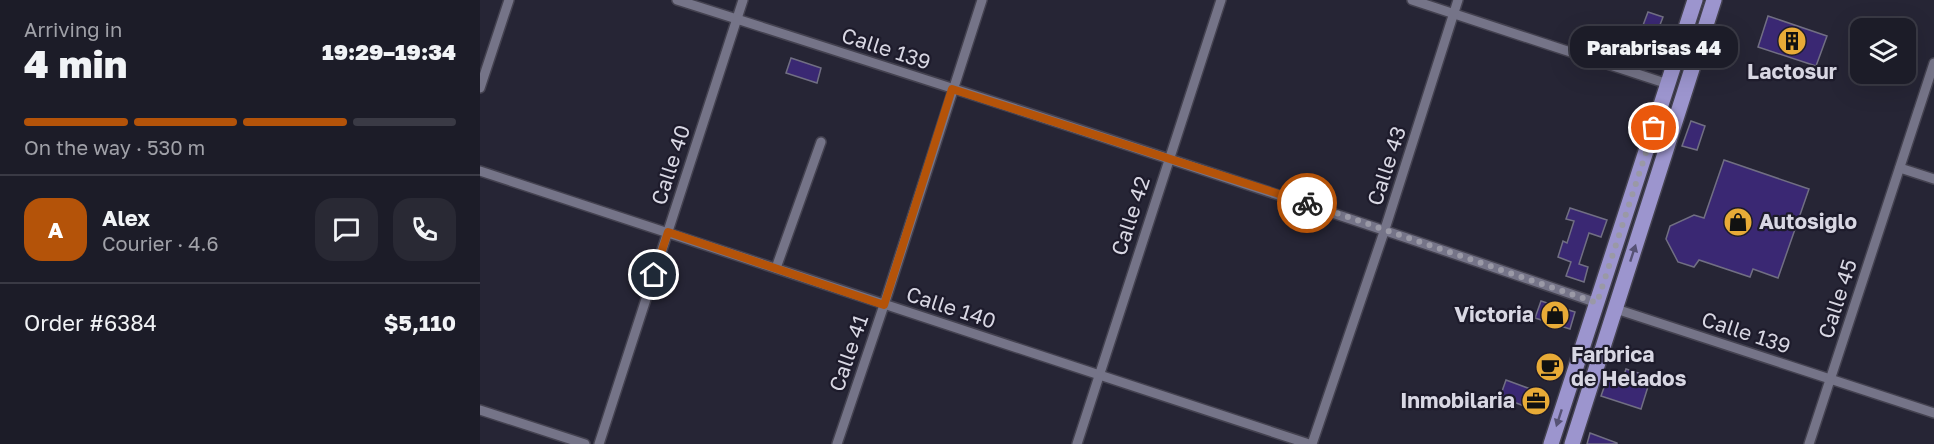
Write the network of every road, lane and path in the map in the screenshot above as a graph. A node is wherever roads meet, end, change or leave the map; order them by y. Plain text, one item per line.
1 (509, 0) edge
2 (677, 0) edge
3 (744, 0) edge
4 (982, 0) edge
5 (1221, 0) edge
6 (1412, 0) edge
7 (1458, 0) edge
8 (1695, 0) edge
9 (1714, 0) edge
10 (1454, 13) junction
11 (737, 19) junction
12 (1934, 63) edge
13 (1668, 84) junction
14 (480, 88) edge
15 (952, 89) junction
16 (821, 142) dead end
17 (1169, 158) junction
18 (1900, 168) junction
19 (480, 171) edge
20 (1934, 179) edge
21 (1385, 229) junction
22 (668, 232) junction
23 (776, 268) junction
24 (1597, 303) junction
25 (884, 305) junction
26 (1616, 309) junction
27 (1100, 376) junction
28 (1831, 379) junction
29 (480, 410) edge
30 (1934, 413) edge
31 (585, 444) edge
32 (599, 444) edge
33 (837, 444) edge
34 (1077, 444) edge
35 (1311, 444) edge
36 (1551, 444) edge
37 (1572, 444) edge
38 (1809, 444) edge

1 - 14 street
2 - 11 street, Calle 139
3 - 11 street, Calle 40
4 - 15 street, Calle 41
5 - 17 street, Calle 42
6 - 10 street
7 - 10 street, Calle 43
8 - 13 highway
26 -> 9 highway
10 - 13 street
10 - 21 street, Calle 43
11 - 15 street, Calle 139
11 - 22 street, Calle 40
12 - 18 street, Calle 45
13 - 24 highway
15 - 17 street, Calle 139
15 - 25 street, Calle 41
16 - 23 street
17 - 21 street, Calle 139
17 - 27 street, Calle 42
18 - 20 street
18 - 28 street, Calle 45
19 - 22 street, Calle 140
21 - 24 street, Calle 139
21 - 35 street, Calle 43
22 - 23 street, Calle 140
22 - 32 street, Calle 40
23 - 25 street, Calle 140
24 -> 36 highway
25 - 27 street, Calle 140
25 - 33 street, Calle 41
26 - 28 street, Calle 139
26 - 37 highway
27 - 34 street, Calle 42
27 - 35 street, Calle 140
28 - 30 street, Calle 139
28 - 38 street, Calle 45
29 - 31 street

